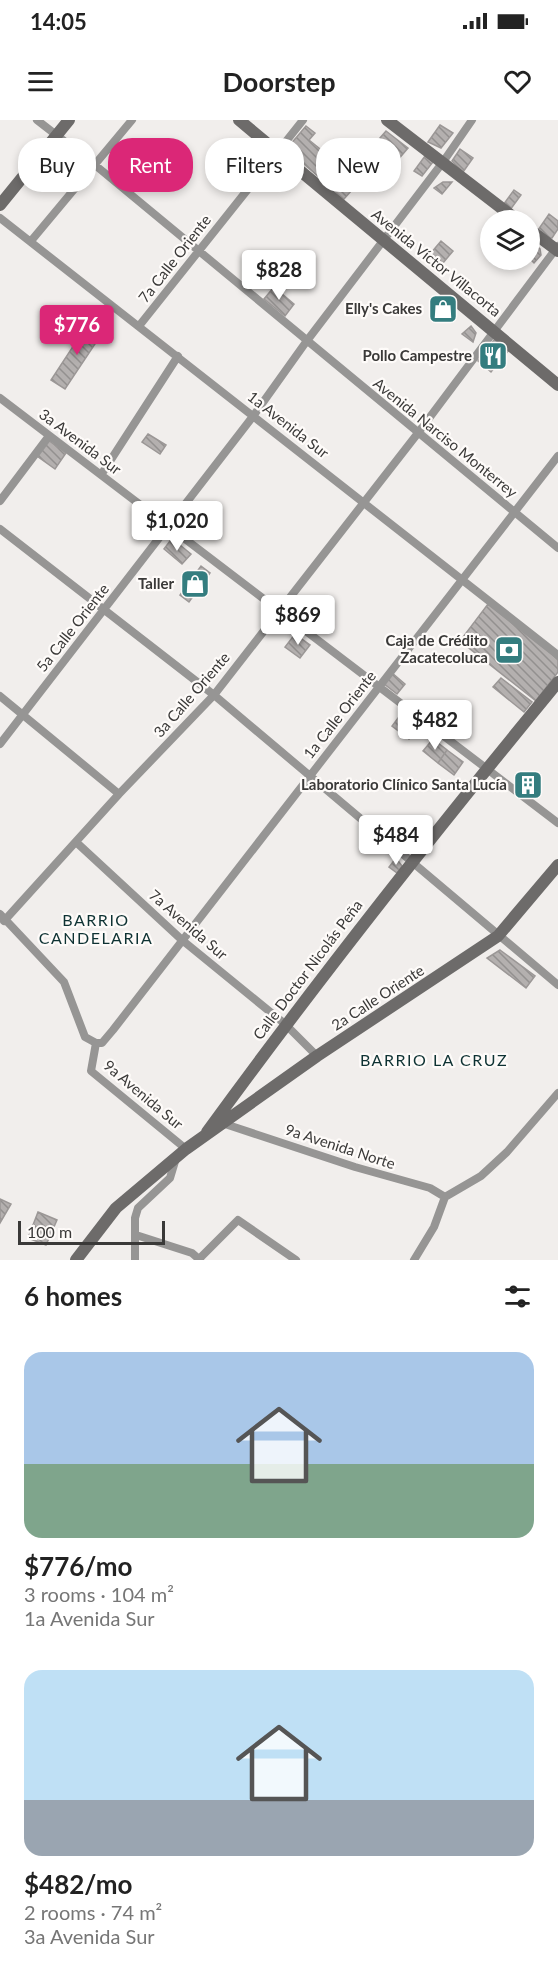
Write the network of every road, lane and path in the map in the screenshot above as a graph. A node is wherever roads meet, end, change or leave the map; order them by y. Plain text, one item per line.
1 (37, 120) edge
2 (69, 120) edge
3 (132, 120) edge
4 (239, 120) edge
5 (303, 120) edge
6 (387, 120) edge
7 (472, 120) edge
8 (56, 136) junction
9 (59, 138) edge
10 (261, 138) edge
11 (288, 138) edge
12 (443, 162) junction
13 (96, 164) edge
14 (96, 166) edge
15 (304, 174) edge
16 (73, 192) edge
17 (245, 192) edge
18 (0, 205) edge
19 (504, 210) edge
20 (0, 218) edge
21 (540, 237) edge
22 (383, 240) junction
23 (31, 242) junction
24 (557, 249) edge
25 (198, 252) junction
26 (140, 326) junction
27 (494, 330) junction
28 (306, 342) junction
29 (178, 356) junction
30 (558, 385) edge
31 (0, 398) edge
32 (254, 415) junction
33 (418, 433) junction
34 (49, 436) junction
35 (558, 456) edge
36 (100, 475) junction
37 (0, 501) edge
38 (363, 501) junction
39 (514, 512) junction
40 (169, 527) junction
41 (0, 530) edge
42 (558, 548) edge
43 (462, 578) junction
44 (279, 610) junction
45 (104, 611) junction
46 (558, 655) edge
47 (558, 682) edge
48 (379, 687) junction
49 (214, 695) junction
50 (0, 696) edge
51 (23, 714) junction
52 (0, 744) edge
53 (488, 769) junction
54 (310, 777) junction
55 (119, 794) junction
56 (558, 823) edge
57 (76, 842) junction
58 (410, 862) junction
59 (558, 865) edge
60 (1, 918) edge
61 (498, 936) junction
62 (182, 940) junction
63 (558, 985) edge
64 (285, 1024) junction
65 (96, 1043) junction
66 (317, 1056) junction
67 (558, 1094) edge
68 (225, 1124) junction
69 (201, 1141) junction
70 (186, 1149) junction
71 (176, 1158) junction
72 (445, 1197) junction
73 (136, 1235) junction
74 (76, 1260) edge
75 (135, 1260) edge
76 (200, 1260) edge
77 (296, 1260) edge
78 (414, 1260) edge

1 - 8 street, Avenida Narciso Monterrey
2 - 8 main road
3 - 13 street
4 - 10 main road, Avenida Víctor Villacorta
5 - 11 street, 7a Calle Oriente
6 - 12 main road
7 - 12 street, 5a Calle Oriente
8 - 9 street, Avenida Narciso Monterrey
8 - 18 main road
12 - 19 main road
12 - 22 street, 5a Calle Oriente
14 - 25 street, Avenida Narciso Monterrey
15 - 22 main road, Avenida Víctor Villacorta
16 - 23 street
17 - 25 street, 7a Calle Oriente
20 - 23 street, 1a Avenida Sur
21 - 24 main road
22 - 27 main road, Avenida Víctor Villacorta
22 - 28 street, 5a Calle Oriente
23 - 26 street, 1a Avenida Sur
24 - 27 street, 3a Calle Oriente
25 - 26 street, 7a Calle Oriente
25 - 28 street, Avenida Narciso Monterrey
26 - 29 street, 1a Avenida Sur
27 - 30 main road, Avenida Víctor Villacorta
27 - 33 street, 3a Calle Oriente
28 - 32 street, 5a Calle Oriente
28 - 33 street, Avenida Narciso Monterrey
29 - 32 street, 1a Avenida Sur
29 - 36 street
31 - 34 street, 3a Avenida Sur
32 - 38 street, 1a Avenida Sur
32 - 40 street, 5a Calle Oriente
33 - 38 street, 3a Calle Oriente
33 - 39 street, Avenida Narciso Monterrey
34 - 36 street, 3a Avenida Sur
34 - 37 street
35 - 39 street, 1a Calle Oriente
36 - 40 street, 3a Avenida Sur
38 - 43 street, 1a Avenida Sur
38 - 44 street, 3a Calle Oriente
39 - 42 street, Avenida Narciso Monterrey
39 - 43 street, 1a Calle Oriente
40 - 44 street, 3a Avenida Sur
40 - 45 street, 5a Calle Oriente
41 - 45 street
43 - 46 street, 1a Avenida Sur
43 - 48 street, 1a Calle Oriente
44 - 48 street, 3a Avenida Sur
44 - 49 street, 3a Calle Oriente
45 - 49 street
45 - 51 street, 5a Calle Oriente
47 - 53 main road, Calle Doctor Nicolás Peña
48 - 53 street, 3a Avenida Sur
48 - 54 street, 1a Calle Oriente
49 - 54 street
49 - 55 street, 3a Calle Oriente
50 - 51 street
51 - 52 street, 5a Calle Oriente
51 - 55 street
53 - 56 street, 3a Avenida Sur
53 - 58 main road, Calle Doctor Nicolás Peña
54 - 58 street
54 - 62 street, 1a Calle Oriente
55 - 57 street, 3a Calle Oriente
57 - 60 street, 3a Calle Oriente
57 - 62 street, 7a Avenida Sur
58 - 61 street
58 - 64 main road, Calle Doctor Nicolás Peña
59 - 61 main road, 2a Calle Oriente
60 - 65 street, 9a Avenida Sur
61 - 63 street
61 - 66 main road, 2a Calle Oriente
62 - 64 street, 7a Avenida Sur
62 - 65 street, 1a Calle Oriente
64 - 66 street, 7a Avenida Sur
64 - 69 main road, Calle Doctor Nicolás Peña
65 - 70 street, 9a Avenida Sur
66 - 68 main road, 2a Calle Oriente
67 - 72 street
68 - 69 main road, 2a Calle Oriente
68 - 72 street, 9a Avenida Norte
69 - 70 main road, 2a Calle Oriente
70 - 71 main road, 2a Calle Oriente
71 - 73 street
71 - 74 main road, 2a Calle Oriente
72 - 78 street
73 - 75 street
73 - 76 street
76 - 77 street

